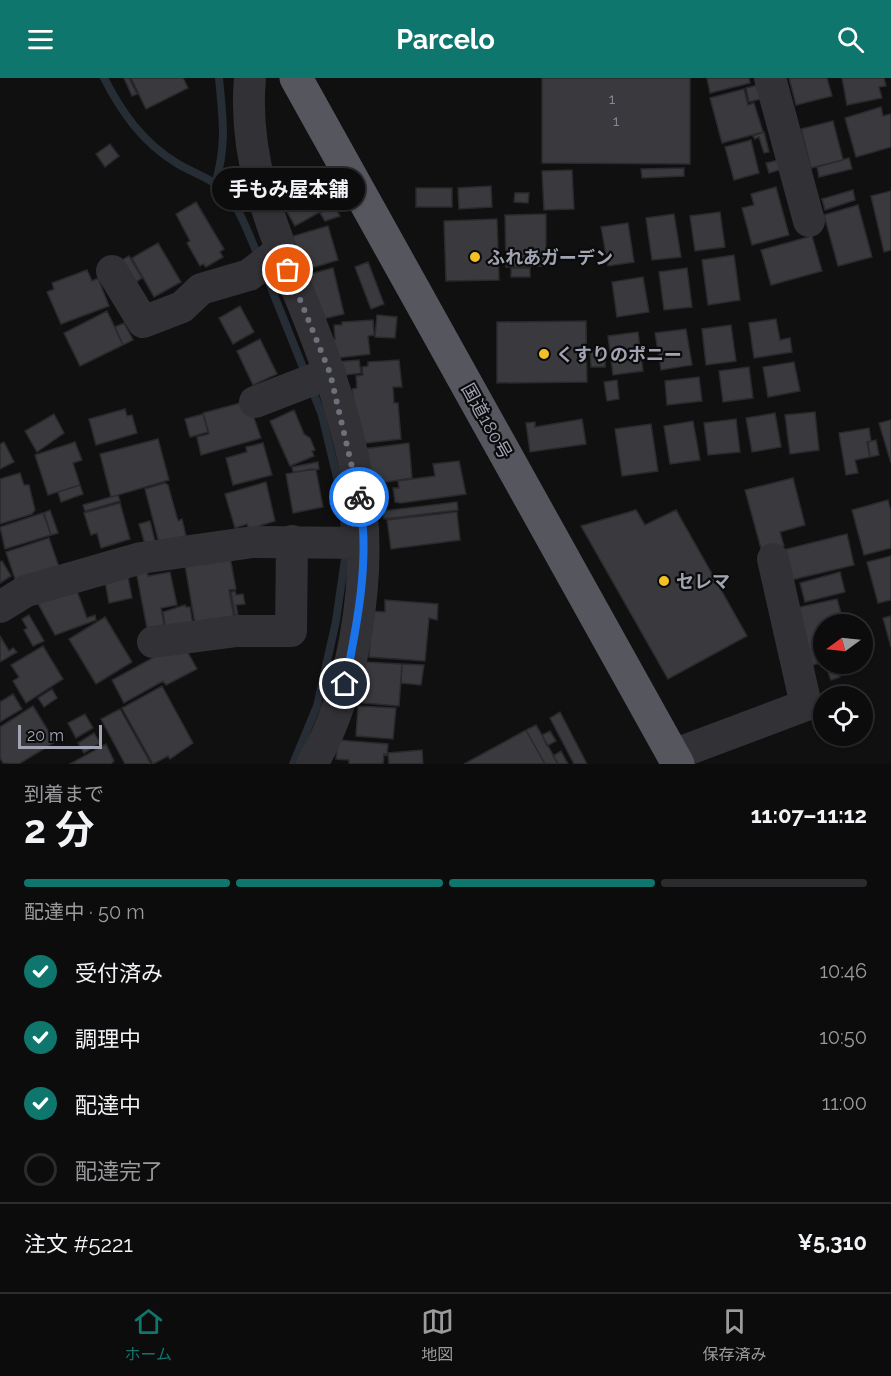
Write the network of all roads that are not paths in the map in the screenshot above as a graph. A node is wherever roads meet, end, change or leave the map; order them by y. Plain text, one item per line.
1 (250, 78) edge
2 (296, 78) edge
3 (770, 78) edge
4 (809, 221) dead end
5 (280, 251) junction
6 (112, 271) dead end
7 (330, 373) junction
8 (255, 402) dead end
9 (292, 541) junction
10 (363, 543) junction
11 (773, 559) dead end
12 (0, 607) edge
13 (153, 642) dead end
14 (675, 759) edge
15 (312, 764) edge

1 - 5 street
2 - 14 highway, 国道180号
3 - 4 street
5 - 6 street
5 - 7 street
7 - 8 street
7 - 10 street
9 - 10 street
9 - 12 street
9 - 13 street
10 - 15 street
11 - 14 street

